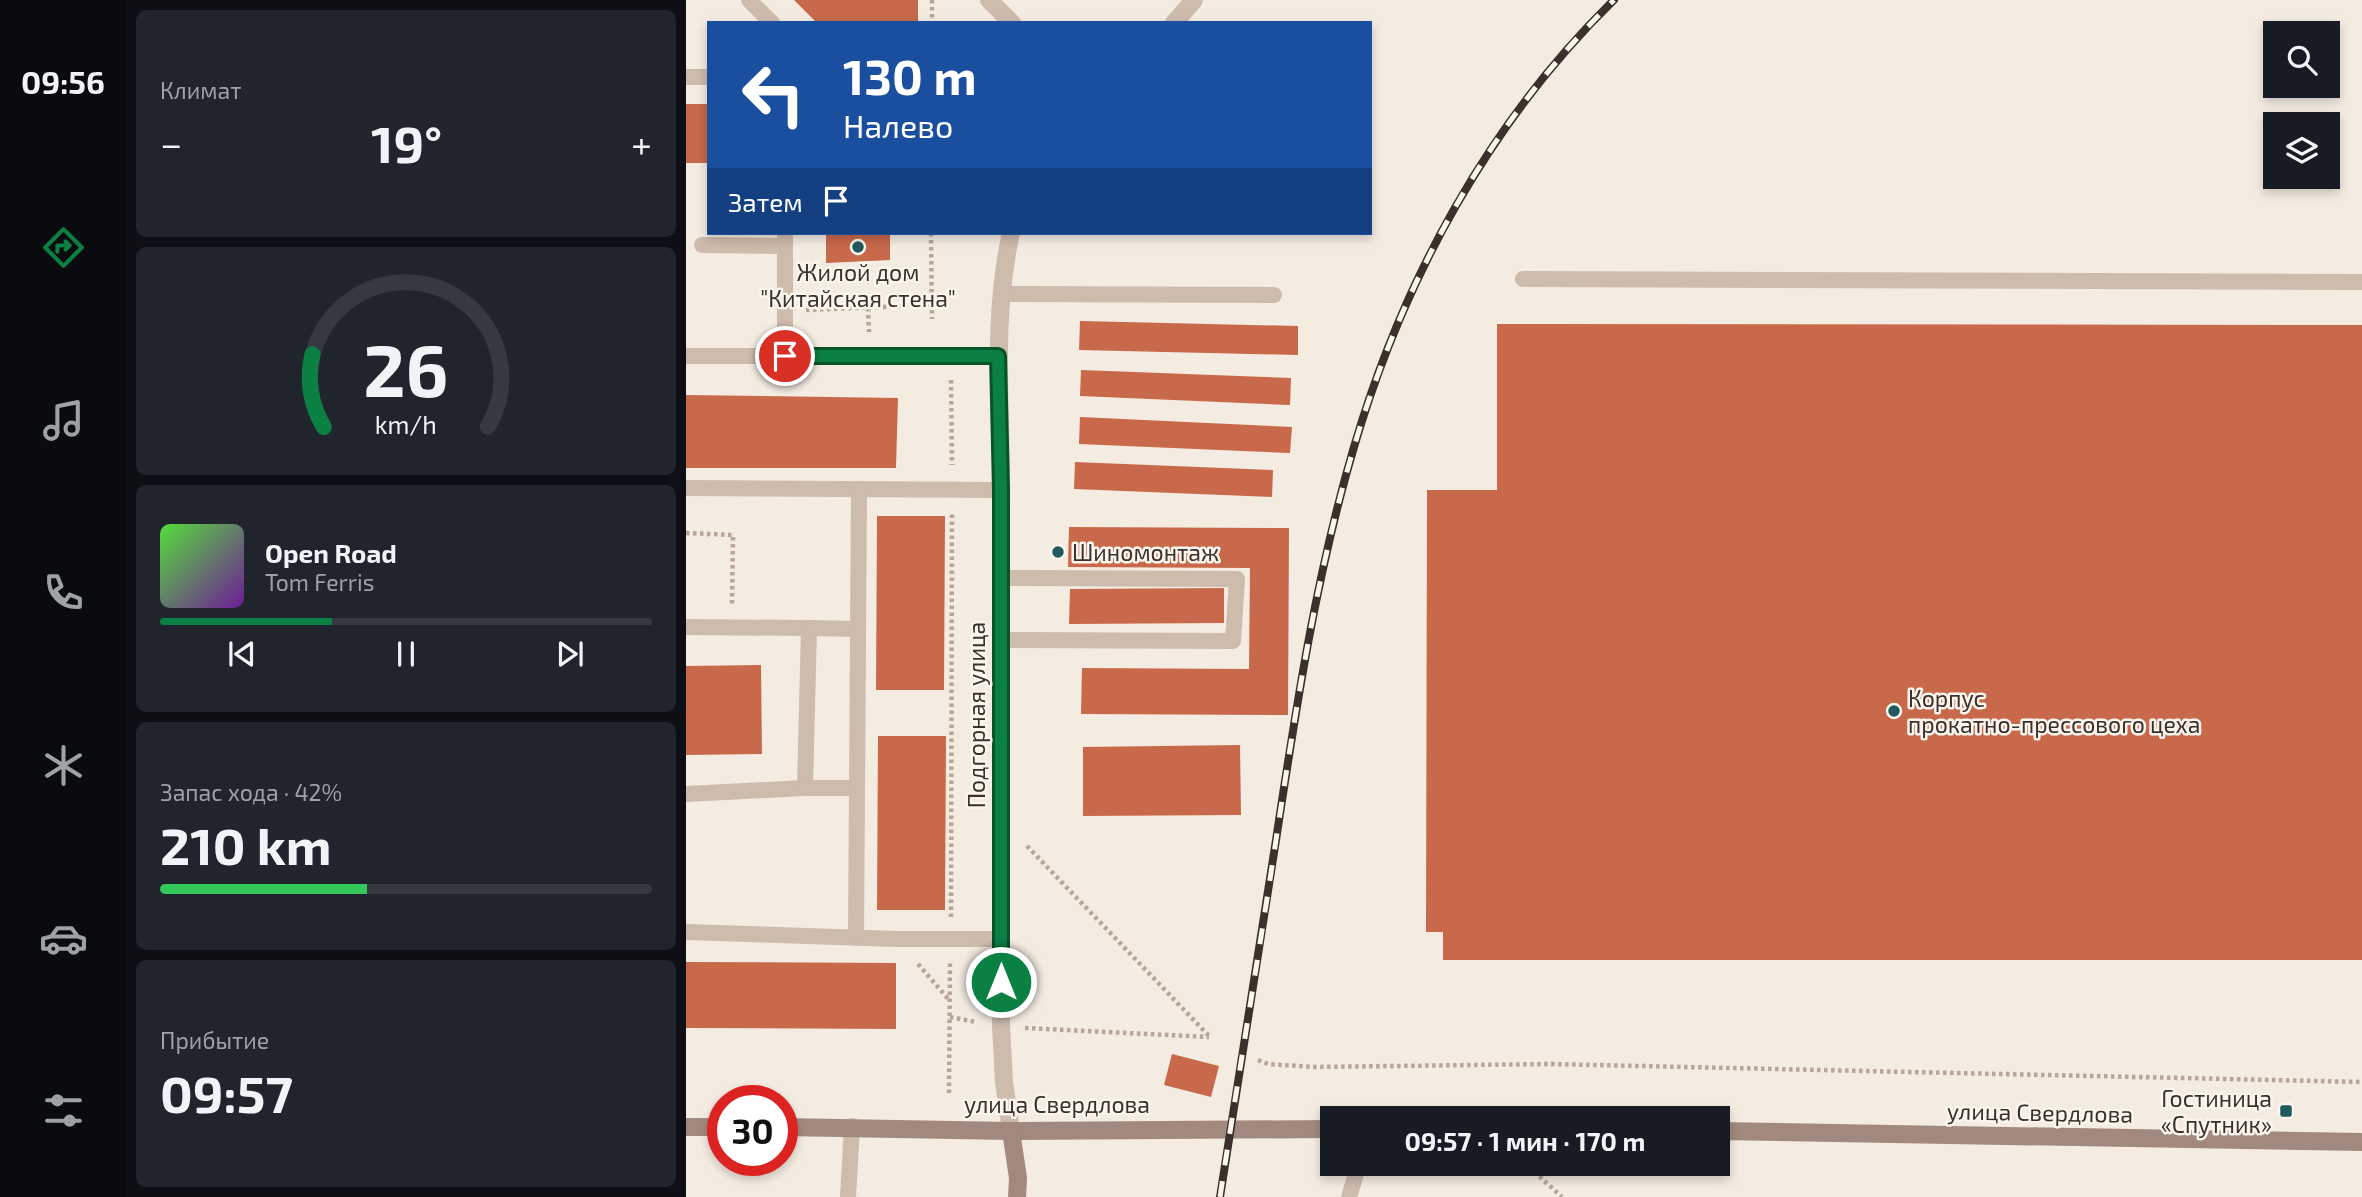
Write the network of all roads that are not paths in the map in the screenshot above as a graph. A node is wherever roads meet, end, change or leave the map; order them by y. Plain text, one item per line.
1 (749, 0) edge
2 (989, 0) edge
3 (1194, 0) edge
4 (770, 21) edge
5 (1010, 21) edge
6 (1176, 21) edge
7 (707, 77) edge
8 (686, 78) edge
9 (1011, 235) edge
10 (785, 240) edge
11 (702, 245) dead end
12 (1523, 279) dead end
13 (2362, 282) edge
14 (1001, 294) junction
15 (1274, 295) dead end
16 (686, 356) edge
17 (785, 356) junction
18 (998, 356) junction
19 (686, 488) edge
20 (859, 489) junction
21 (1001, 490) junction
22 (1001, 578) junction
23 (686, 627) edge
24 (809, 628) junction
25 (858, 629) junction
26 (1001, 639) junction
27 (806, 788) junction
28 (857, 788) junction
29 (686, 794) edge
30 (686, 932) edge
31 (856, 938) junction
32 (1001, 939) junction
33 (852, 1126) junction
34 (686, 1127) edge
35 (707, 1127) edge
36 (798, 1127) edge
37 (1320, 1129) edge
38 (1011, 1130) junction
39 (1730, 1131) edge
40 (2362, 1142) edge
41 (1355, 1176) edge
42 (848, 1197) edge
43 (1017, 1197) edge
44 (1349, 1197) edge

1 - 4 lane
2 - 5 street
3 - 6 street
7 - 8 lane
9 - 14 street, Подгорная улица
10 - 11 lane
10 - 17 lane
12 - 13 lane
14 - 15 lane
14 - 18 street, Подгорная улица
16 - 17 lane
17 - 18 lane
18 - 21 street, Подгорная улица
19 - 20 lane
20 - 21 lane
20 - 25 lane
21 - 22 street, Подгорная улица
22 - 26 street, Подгорная улица
22 - 26 lane
23 - 24 lane
24 - 25 lane
24 - 27 lane
25 - 28 lane
26 - 32 street, Подгорная улица
27 - 28 lane
27 - 29 lane
28 - 31 lane
30 - 31 lane
31 - 32 lane
32 - 38 street, Подгорная улица
33 - 36 street, улица Свердлова
33 - 38 street, улица Свердлова
33 - 42 lane
34 - 35 street
37 - 38 street, улица Свердлова
38 - 43 street, Подгорная улица
39 - 40 street, улица Свердлова
41 - 44 lane

